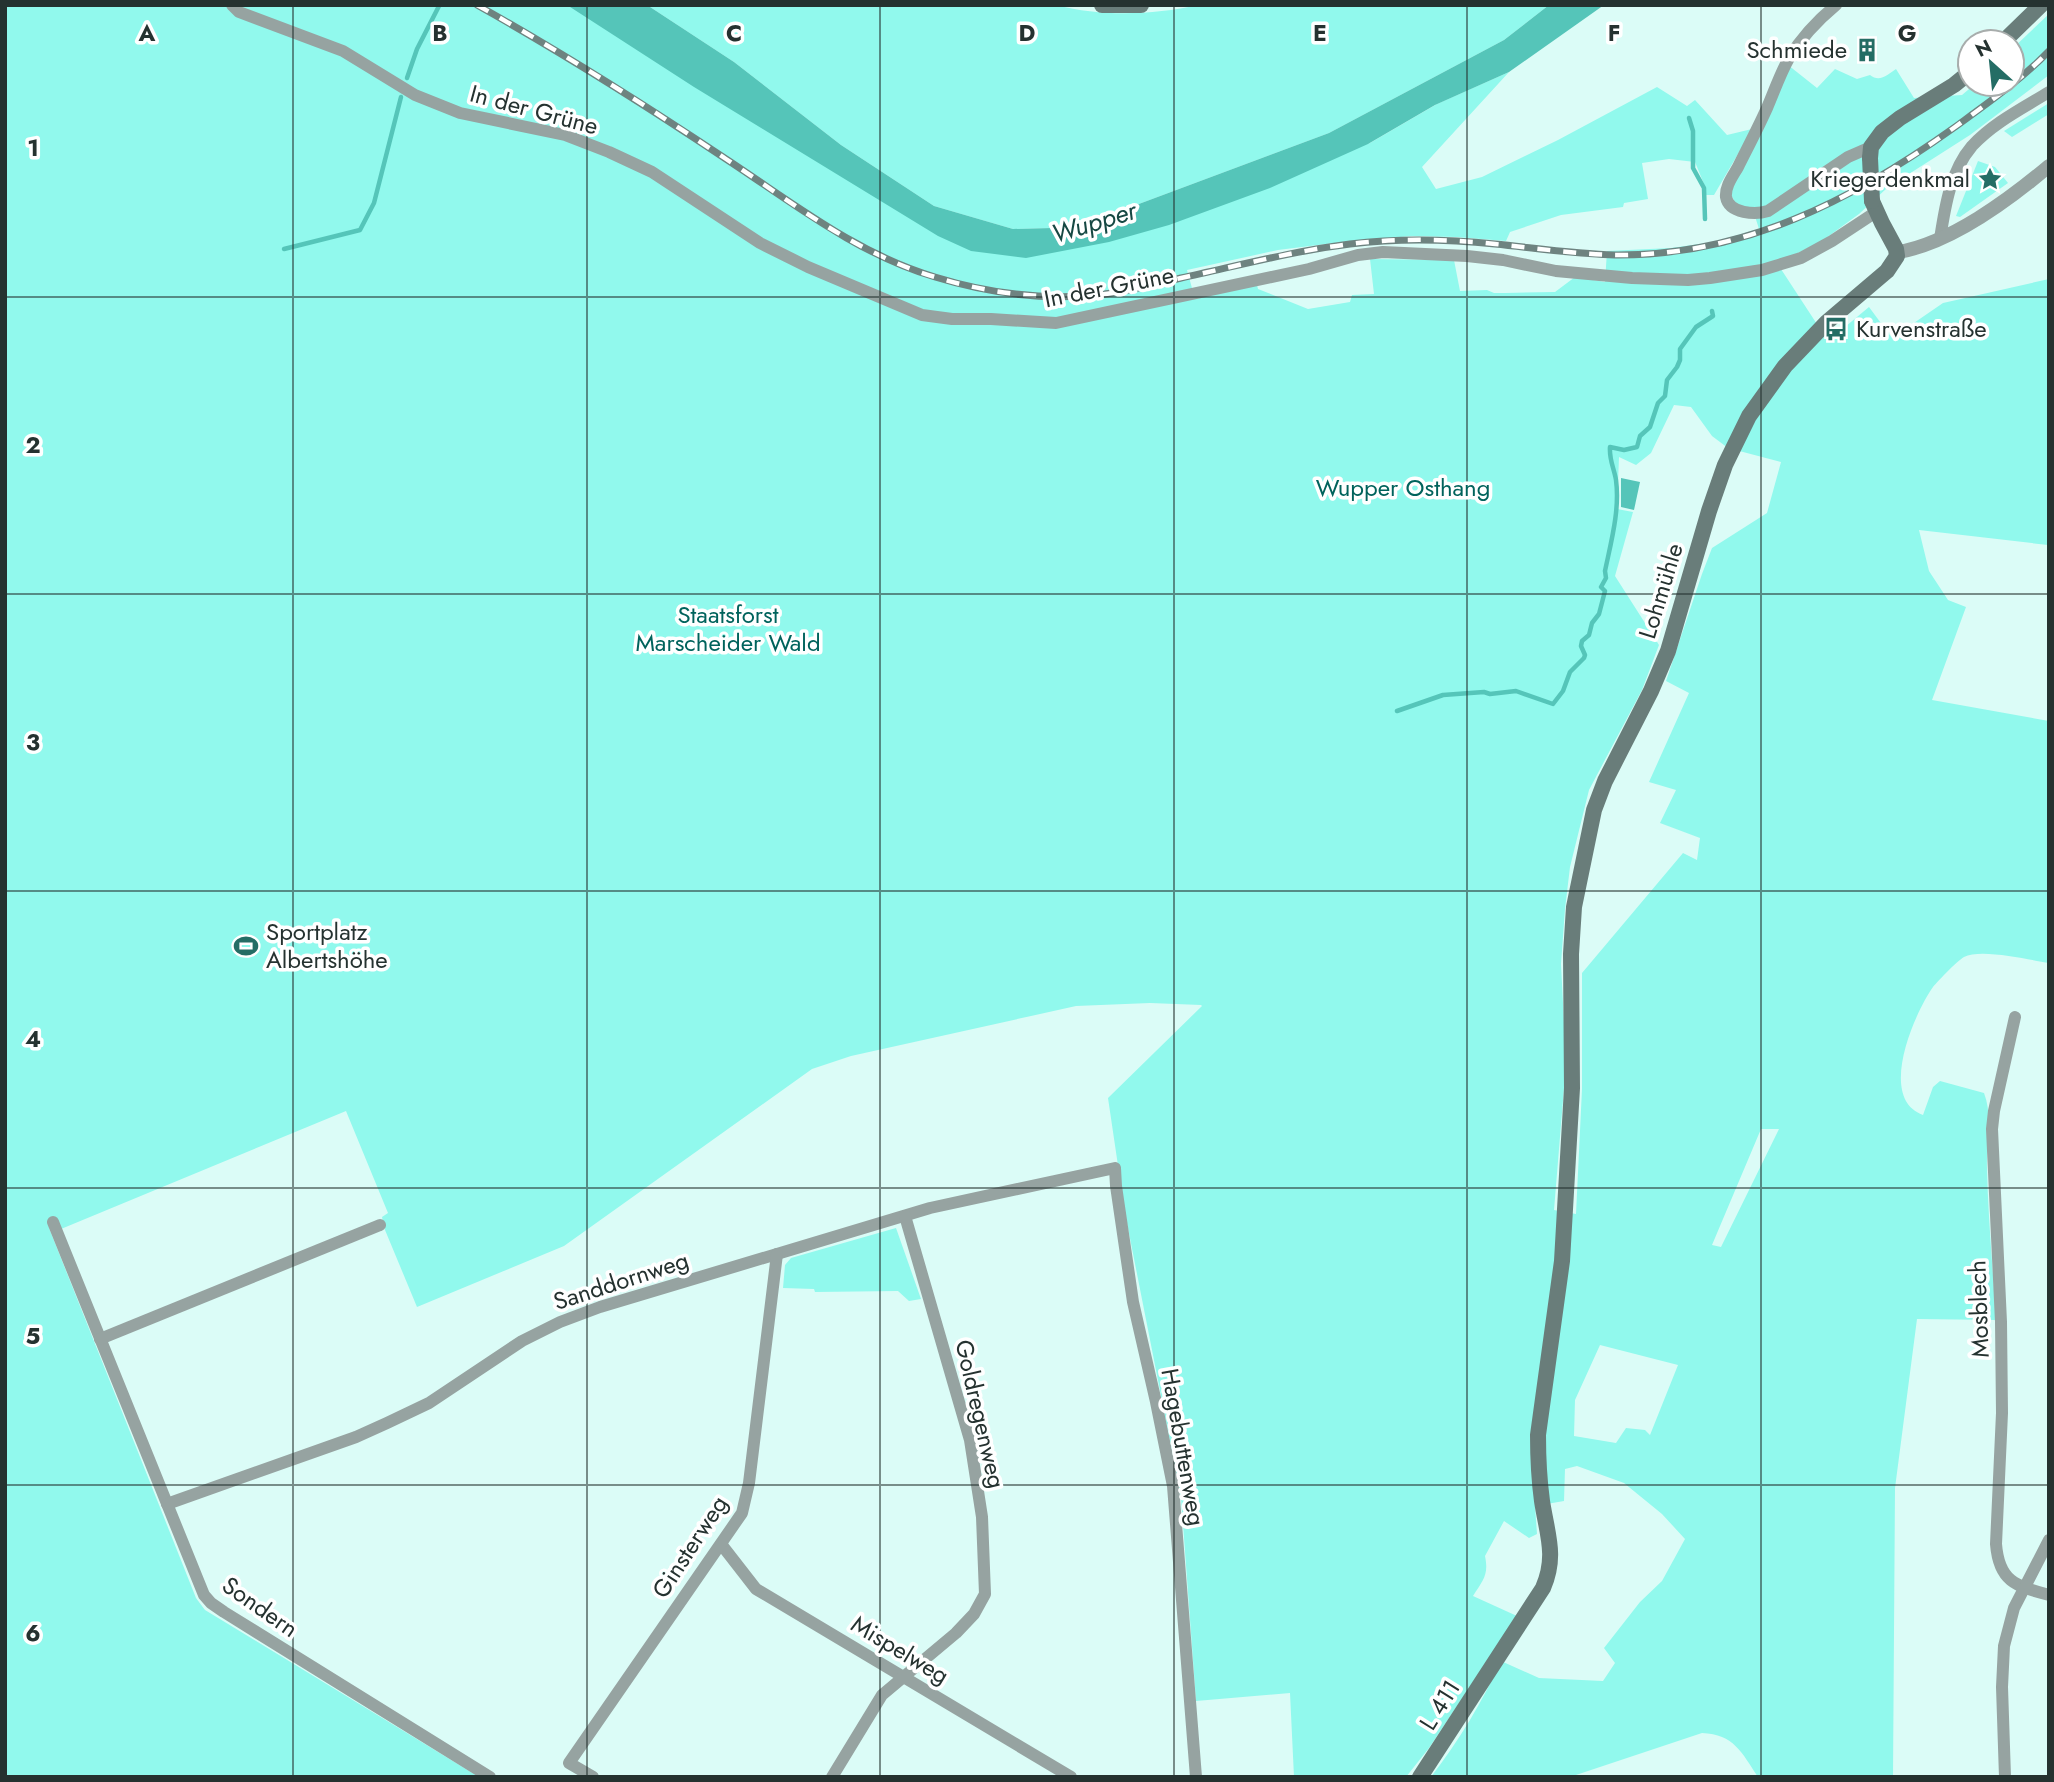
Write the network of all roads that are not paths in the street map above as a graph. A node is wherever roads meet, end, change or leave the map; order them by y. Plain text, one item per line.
1 (232, 5) edge
2 (1102, 5) edge
3 (1141, 5) edge
4 (1836, 5) edge
5 (2041, 5) edge
6 (2017, 28) edge
7 (1956, 83) edge
8 (2049, 92) edge
9 (1871, 153) junction
10 (2049, 166) edge
11 (1874, 206) junction
12 (1940, 239) junction
13 (1898, 252) junction
14 (2015, 1017) dead end
15 (1115, 1168) joint
16 (905, 1216) junction
17 (54, 1223) dead end
18 (380, 1225) dead end
19 (777, 1254) junction
20 (100, 1339) junction
21 (167, 1504) junction
22 (2049, 1540) edge
23 (721, 1544) junction
24 (2025, 1588) junction
25 (2049, 1595) edge
26 (1496, 1658) joint
27 (905, 1677) junction
28 (490, 1777) edge
29 (593, 1777) edge
30 (832, 1777) edge
31 (1071, 1777) edge
32 (1196, 1777) edge
33 (1420, 1777) edge
34 (2005, 1777) edge

1 - 11 street, In der Grüne
2 - 3 main road
4 - 9 street
5 - 6 main road
7 - 9 main road
8 - 12 street
9 - 11 main road, bridge
10 - 12 street
11 - 13 main road
12 - 13 street
13 - 26 main road, Lohmühle / L 411
14 - 24 street, Mosblech
15 - 16 street, Sanddornweg
15 - 32 street, Hagebuttenweg
16 - 19 street, Sanddornweg
16 - 27 street, Goldregenweg
17 - 20 street, Sondern
18 - 20 street
19 - 21 street, Sanddornweg
19 - 23 street, Ginsterweg
20 - 21 street, Sondern
21 - 28 street, Sondern
22 - 24 street
23 - 27 street, Mispelweg
23 - 29 street, Ginsterweg
24 - 25 street
24 - 34 street
26 - 33 main road, L 411 / L 411
27 - 30 street, Goldregenweg
27 - 31 street, Mispelweg

